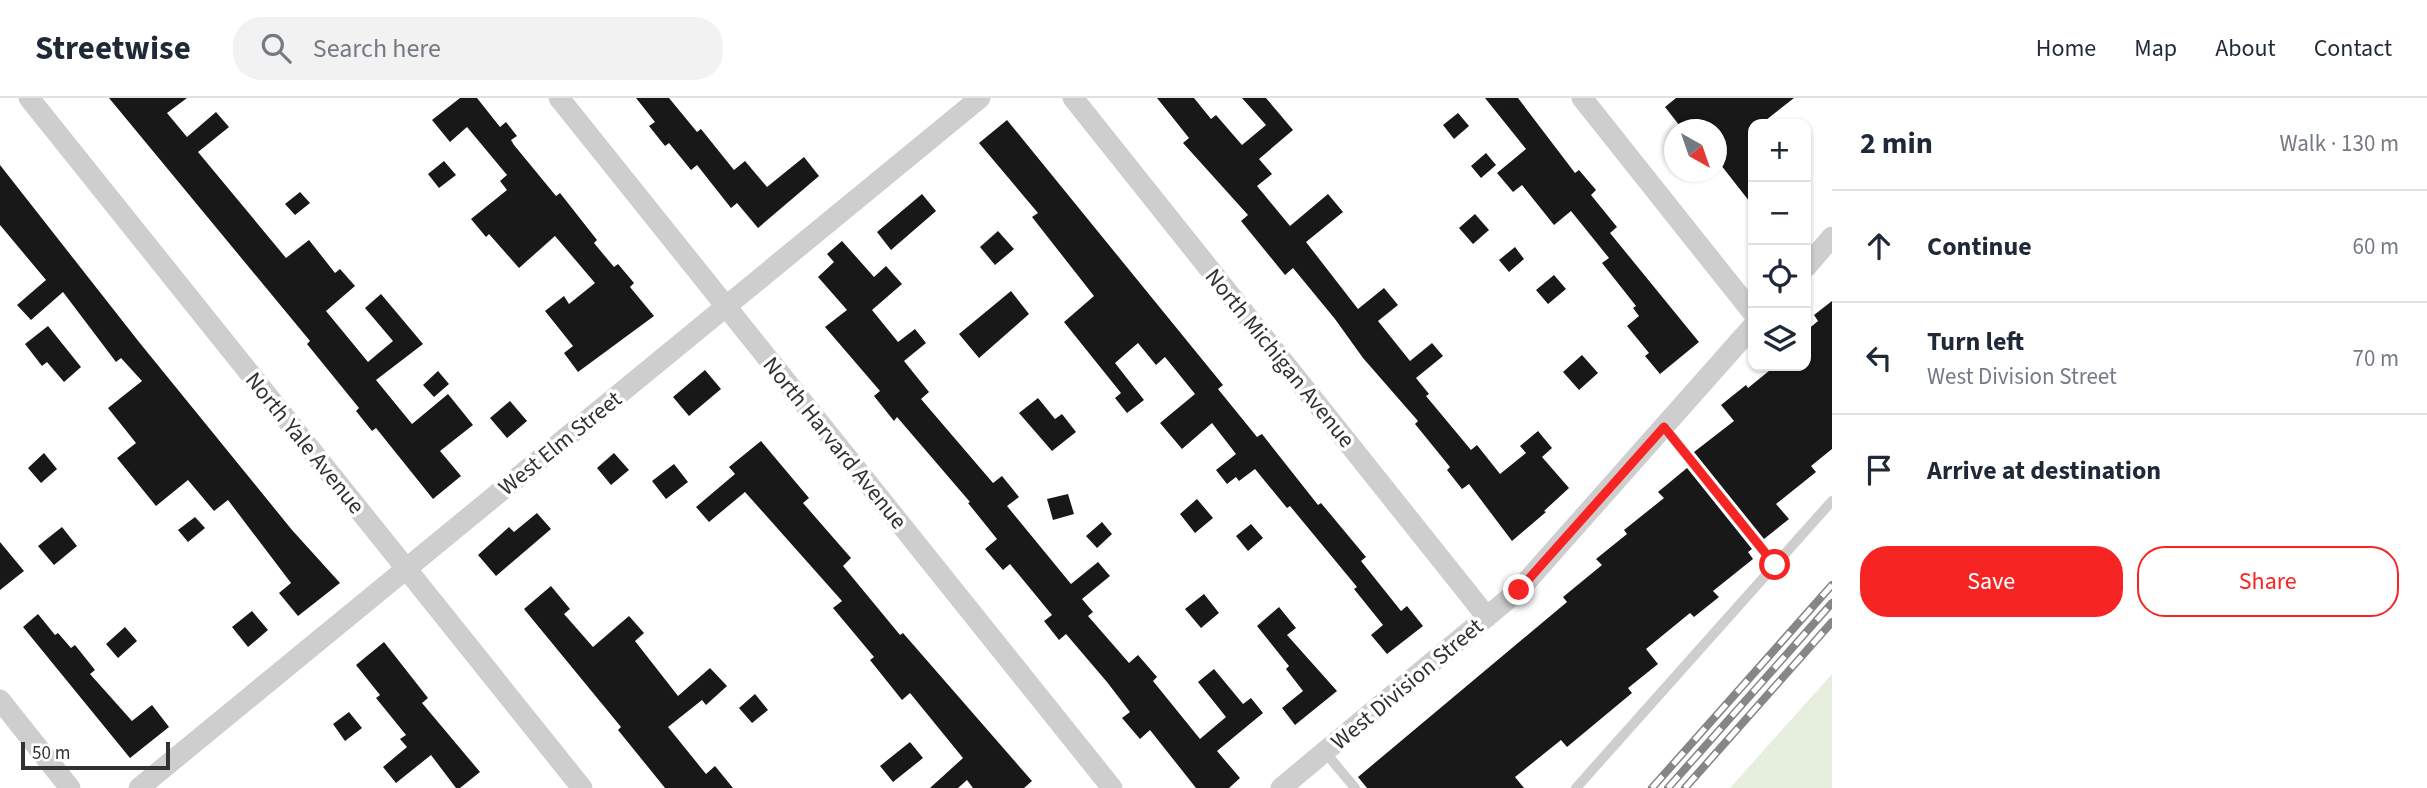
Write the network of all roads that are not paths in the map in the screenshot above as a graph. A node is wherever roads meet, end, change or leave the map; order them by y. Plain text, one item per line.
1 (29, 98) edge
2 (559, 98) edge
3 (980, 98) edge
4 (1073, 98) edge
5 (1582, 98) edge
6 (1832, 237) edge
7 (1811, 261) edge
8 (726, 307) junction
9 (1749, 308) edge
10 (1748, 333) edge
11 (1664, 427) junction
12 (1832, 501) edge
13 (1775, 565) junction
14 (406, 569) junction
15 (1487, 617) junction
16 (0, 700) edge
17 (1325, 752) junction
18 (70, 788) edge
19 (139, 788) edge
20 (582, 788) edge
21 (1112, 788) edge
22 (1281, 788) edge
23 (1355, 788) edge
24 (1576, 788) edge

1 - 14 street, North Yale Avenue
2 - 8 street, North Harvard Avenue
3 - 8 street, West Elm Street
4 - 15 street, North Michigan Avenue
5 - 9 street
6 - 7 street
8 - 14 street, West Elm Street
8 - 21 street, North Harvard Avenue
10 - 11 street, West Division Street
11 - 13 lane
11 - 15 street, West Division Street
12 - 13 lane
13 - 24 lane
14 - 19 street, West Elm Street
14 - 20 street, North Yale Avenue
15 - 17 street, West Division Street
16 - 18 street
17 - 22 street, West Division Street
17 - 23 lane

